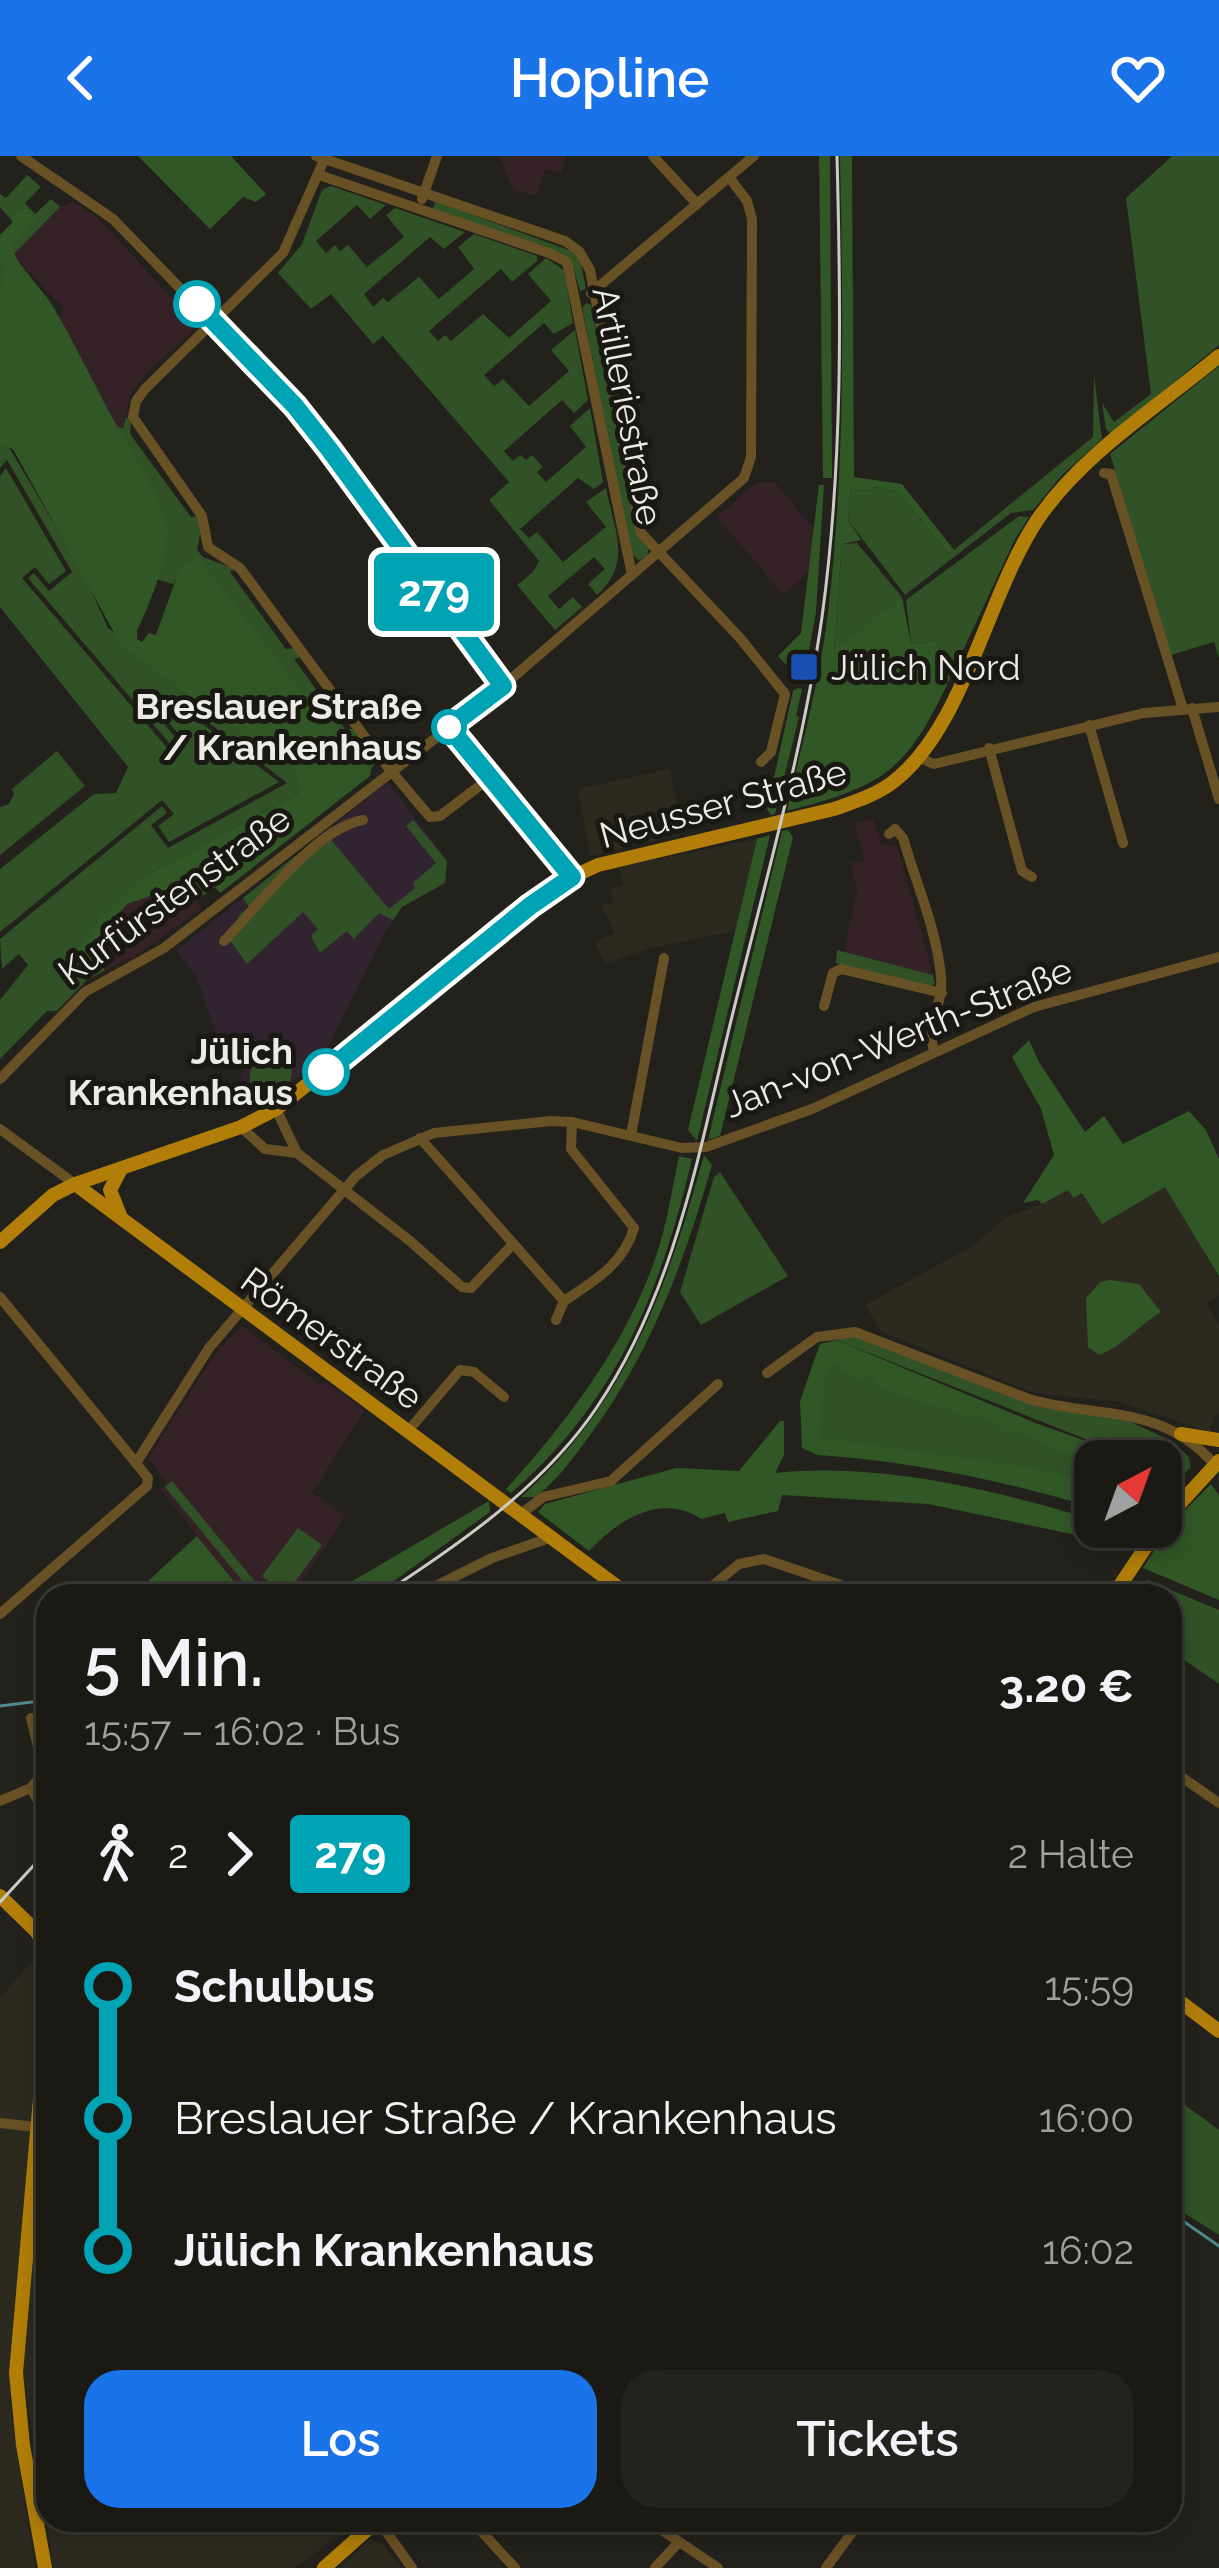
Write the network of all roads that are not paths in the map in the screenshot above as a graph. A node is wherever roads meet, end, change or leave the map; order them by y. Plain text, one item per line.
1 (21, 156) edge
2 (437, 156) edge
3 (653, 156) edge
4 (754, 156) edge
5 (320, 158) edge
6 (319, 175) junction
7 (729, 177) junction
8 (424, 194) junction
9 (697, 204) junction
10 (419, 208) junction
11 (594, 291) junction
12 (578, 304) junction
13 (214, 321) junction
14 (1219, 356) edge
15 (1104, 473) dead end
16 (661, 551) junction
17 (632, 575) junction
18 (503, 686) junction
19 (1219, 706) edge
20 (1188, 709) junction
21 (1089, 725) junction
22 (449, 727) junction
23 (989, 748) junction
24 (918, 758) junction
25 (761, 762) dead end
26 (385, 765) junction
27 (490, 777) junction
28 (1219, 800) edge
29 (363, 820) dead end
30 (889, 833) dead end
31 (1123, 843) dead end
32 (572, 877) junction
33 (1032, 878) dead end
34 (224, 940) dead end
35 (1219, 957) edge
36 (664, 958) dead end
37 (942, 993) junction
38 (824, 1006) dead end
39 (934, 1051) junction
40 (0, 1078) edge
41 (276, 1109) junction
42 (572, 1122) junction
43 (241, 1126) junction
44 (0, 1129) edge
45 (631, 1136) junction
46 (420, 1138) junction
47 (297, 1153) junction
48 (127, 1166) junction
49 (75, 1184) junction
50 (344, 1190) junction
51 (122, 1219) junction
52 (0, 1242) edge
53 (513, 1244) junction
54 (0, 1297) edge
55 (564, 1301) junction
56 (244, 1311) junction
57 (556, 1320) dead end
58 (766, 1373) dead end
59 (718, 1384) dead end
60 (504, 1397) dead end
61 (408, 1431) junction
62 (1181, 1434) junction
63 (1219, 1439) edge
64 (136, 1463) junction
65 (1217, 1463) edge
66 (1182, 1502) edge
67 (521, 1514) junction
68 (552, 1537) junction
69 (1145, 1548) edge
70 (441, 1584) edge
71 (603, 1584) edge
72 (717, 1584) edge
73 (839, 1584) edge
74 (1120, 1584) edge
75 (0, 1614) edge
76 (32, 1718) dead end
77 (36, 1736) edge
78 (1182, 1777) edge
79 (36, 1782) edge
80 (31, 1788) junction
81 (36, 1797) edge
82 (0, 1801) edge
83 (1219, 1803) edge
84 (0, 1896) edge
85 (36, 1934) edge
86 (1182, 2002) edge
87 (1216, 2023) edge
88 (0, 2123) edge
89 (36, 2128) edge
90 (36, 2201) edge
91 (36, 2518) edge
92 (39, 2532) edge
93 (364, 2532) edge
94 (386, 2532) edge
95 (482, 2532) edge
96 (663, 2532) edge
97 (852, 2532) edge
98 (678, 2543) junction
99 (45, 2568) edge
100 (324, 2568) edge
101 (412, 2568) edge
102 (514, 2568) edge
103 (655, 2568) edge
104 (718, 2568) edge
105 (826, 2568) edge

1 - 13 street
2 - 8 street
3 - 9 street
4 - 7 street
5 - 6 street, Artilleriestraße
5 - 8 street, Artilleriestraße
6 - 10 street, Artilleriestraße
6 - 13 street
7 - 9 street
7 - 16 street, Kurfürstenstraße
8 - 10 street
8 - 11 street, Artilleriestraße
9 - 11 street
10 - 12 street, Artilleriestraße
11 - 12 street
11 - 16 street, Artilleriestraße
12 - 17 street, Artilleriestraße
13 - 18 street
13 - 26 street
14 - 24 main road, Neusser Straße
15 - 20 street
16 - 17 street, Kurfürstenstraße
16 - 25 street, Artilleriestraße
17 - 18 street, Kurfürstenstraße
18 - 22 street, Kurfürstenstraße
19 - 20 street
20 - 21 street
20 - 28 street
21 - 23 street
21 - 31 street
22 - 26 street, Kurfürstenstraße
22 - 27 street
23 - 24 street
23 - 33 street
24 - 32 main road, Neusser Straße
26 - 27 street
26 - 40 street, Kurfürstenstraße
27 - 32 street
29 - 34 street
30 - 37 street
32 - 41 main road, Neusser Straße
35 - 39 street, Jan-von-Werth-Straße
36 - 45 street
37 - 38 street
37 - 39 street
39 - 45 street, Jan-von-Werth-Straße
41 - 43 main road, Neusser Straße
41 - 47 street
42 - 45 street, Jan-von-Werth-Straße
42 - 46 street, Jan-von-Werth-Straße
42 - 55 street
43 - 47 street
43 - 48 main road, Neusser Straße
44 - 49 street, Römerstraße
46 - 50 street, Jan-von-Werth-Straße
46 - 53 street
47 - 50 street
48 - 49 main road, Neusser Straße
48 - 51 main road
49 - 51 main road, Römerstraße
49 - 52 main road, Neusser Straße
50 - 53 street
50 - 56 street, Jan-von-Werth-Straße
51 - 56 main road, Römerstraße
53 - 55 street
54 - 64 street
55 - 57 street
56 - 61 main road, Römerstraße
56 - 64 street, Jan-von-Werth-Straße
58 - 62 street
59 - 67 street
60 - 61 street
61 - 67 main road, Römerstraße
62 - 63 main road
62 - 65 street
64 - 75 street, Jan-von-Werth-Straße
65 - 66 main road
67 - 68 main road, Römerstraße
68 - 70 street
68 - 71 main road, Römerstraße
69 - 74 main road
72 - 73 street
76 - 77 street
78 - 83 street
79 - 80 street
80 - 81 street
80 - 82 street
84 - 85 main road
86 - 87 main road
88 - 89 street
90 - 91 main road
92 - 99 main road
93 - 100 main road
94 - 101 street
95 - 102 street
96 - 98 street
97 - 105 street
98 - 103 street
98 - 104 street

